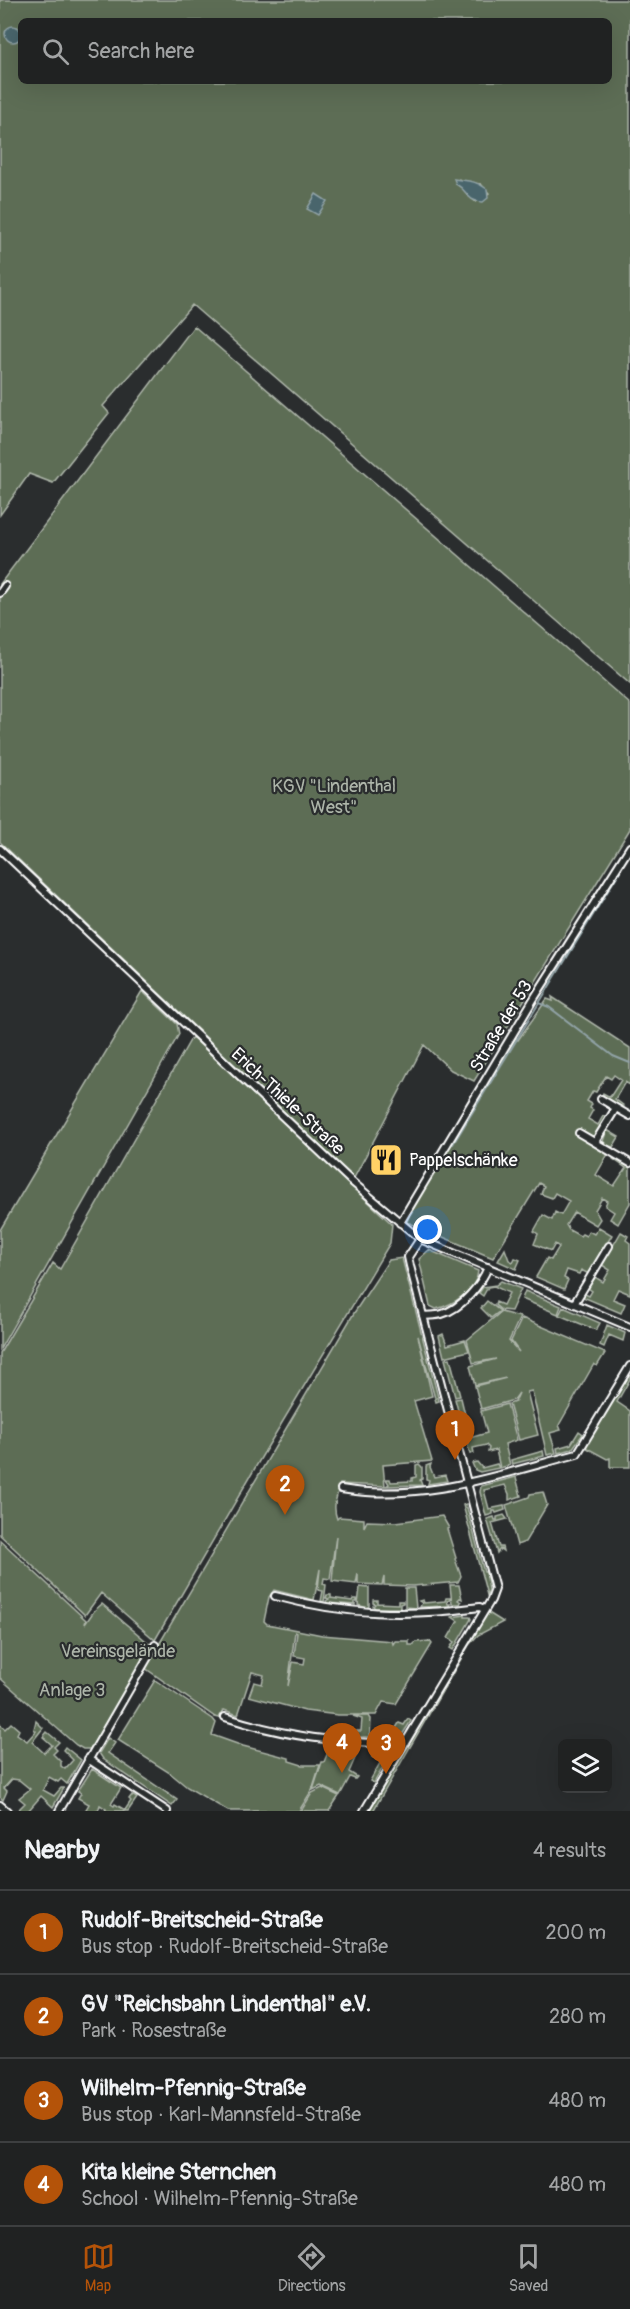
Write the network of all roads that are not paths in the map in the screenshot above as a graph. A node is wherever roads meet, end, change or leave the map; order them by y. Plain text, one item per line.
1 (5, 586) dead end
2 (0, 593) edge
3 (630, 847) edge
4 (0, 849) edge
5 (601, 1099) dead end
6 (616, 1108) junction
7 (630, 1116) edge
8 (579, 1133) dead end
9 (595, 1142) junction
10 (630, 1163) edge
11 (400, 1223) junction
12 (420, 1239) junction
13 (609, 1246) dead end
14 (488, 1267) junction
15 (574, 1304) junction
16 (423, 1316) junction
17 (630, 1327) edge
18 (630, 1366) edge
19 (467, 1484) junction
20 (341, 1489) dead end
21 (275, 1596) dead end
22 (485, 1610) junction
23 (155, 1645) dead end
24 (225, 1717) dead end
25 (402, 1744) junction
26 (88, 1759) junction
27 (0, 1805) edge
28 (7, 1811) edge
29 (59, 1811) edge
30 (168, 1811) edge
31 (364, 1811) edge

1 - 2 street
3 - 11 street, Straße der 53
4 - 11 street, Erich-Thiele-Straße
5 - 6 street
6 - 7 street
6 - 9 street
8 - 9 street
9 - 10 street
11 - 12 street, Erich-Thiele-Straße
12 - 14 street, Erich-Thiele-Straße
12 - 16 street
13 - 15 street
14 - 15 street, Erich-Thiele-Straße
14 - 16 street
15 - 17 street, Erich-Thiele-Straße
16 - 19 street
18 - 19 street
19 - 20 street
19 - 22 street
21 - 22 street
22 - 25 street
23 - 26 street
24 - 25 street
25 - 31 street
26 - 29 street
26 - 30 street
27 - 28 street

